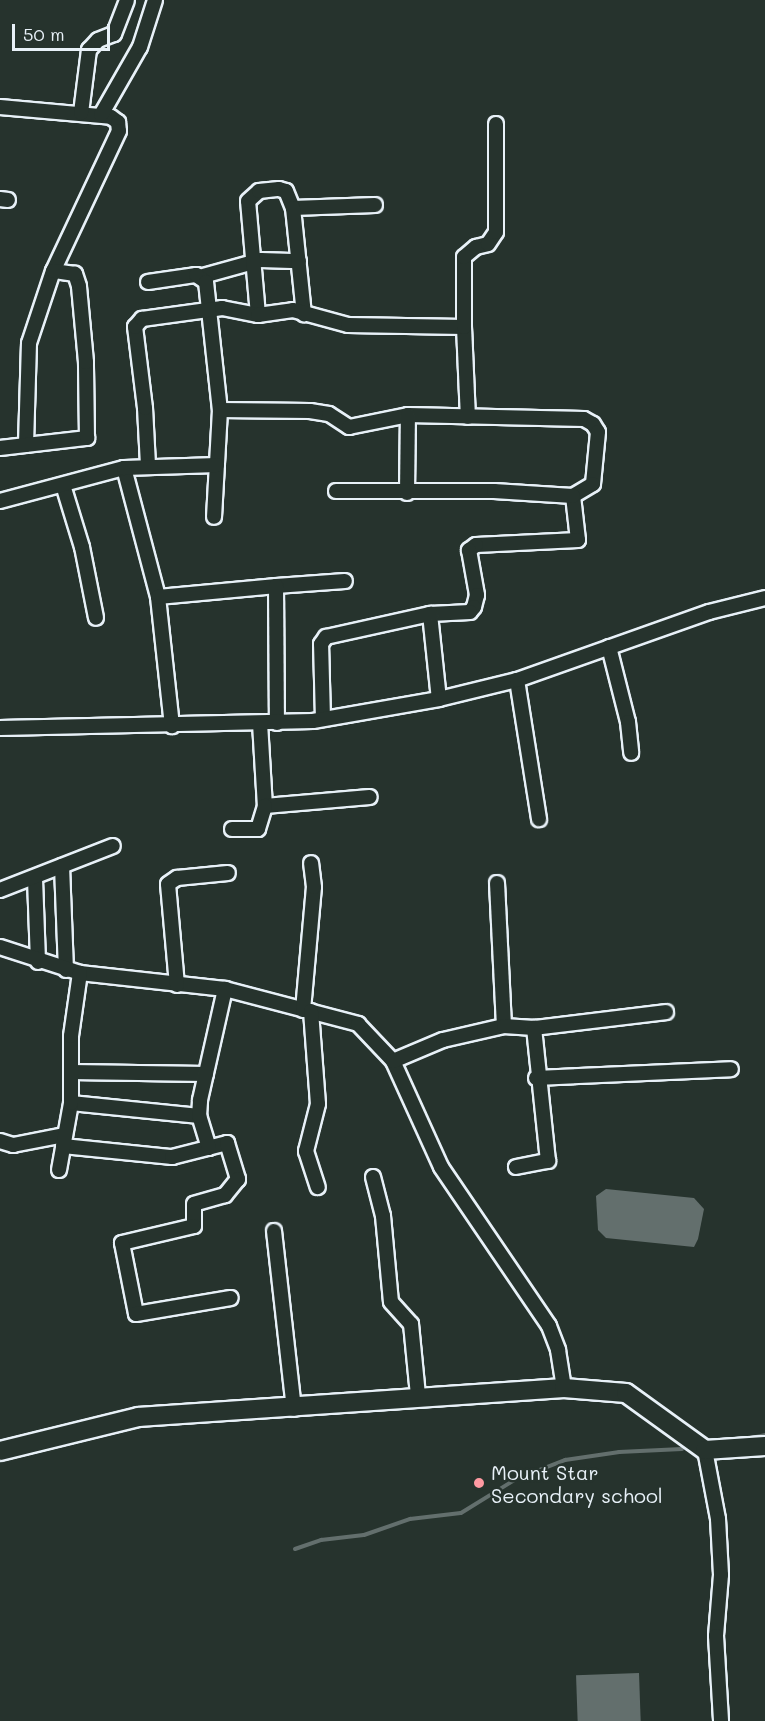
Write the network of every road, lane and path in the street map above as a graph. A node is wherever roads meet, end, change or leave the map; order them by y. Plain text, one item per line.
1 (127, 0) edge
2 (155, 0) edge
3 (0, 107) edge
4 (81, 113) junction
5 (101, 115) junction
6 (496, 124) dead end
7 (375, 205) dead end
8 (293, 208) junction
9 (298, 261) junction
10 (253, 262) junction
11 (53, 271) junction
12 (203, 276) junction
13 (148, 282) dead end
14 (210, 311) junction
15 (304, 314) junction
16 (258, 315) junction
17 (464, 327) junction
18 (220, 410) junction
19 (408, 415) junction
20 (468, 417) junction
21 (26, 445) junction
22 (0, 448) edge
23 (148, 465) junction
24 (217, 465) junction
25 (124, 468) junction
26 (63, 485) junction
27 (336, 491) dead end
28 (407, 493) junction
29 (573, 496) junction
30 (0, 501) edge
31 (213, 517) dead end
32 (345, 581) dead end
33 (276, 586) junction
34 (158, 597) junction
35 (765, 598) edge
36 (430, 614) junction
37 (96, 618) dead end
38 (609, 647) junction
39 (517, 680) junction
40 (439, 699) junction
41 (323, 719) junction
42 (260, 723) junction
43 (277, 723) junction
44 (172, 726) junction
45 (0, 728) edge
46 (631, 753) dead end
47 (370, 796) dead end
48 (265, 806) junction
49 (538, 819) dead end
50 (232, 830) dead end
51 (113, 846) dead end
52 (311, 863) dead end
53 (62, 866) junction
54 (228, 873) dead end
55 (35, 879) junction
56 (497, 883) dead end
57 (0, 890) edge
58 (0, 947) edge
59 (38, 962) junction
60 (66, 970) junction
61 (80, 973) junction
62 (177, 985) junction
63 (225, 989) junction
64 (307, 1010) junction
65 (666, 1012) dead end
66 (504, 1026) junction
67 (534, 1028) junction
68 (393, 1061) junction
69 (730, 1069) dead end
70 (71, 1072) junction
71 (206, 1074) junction
72 (536, 1078) junction
73 (70, 1103) junction
74 (199, 1116) junction
75 (0, 1141) edge
76 (64, 1141) junction
77 (209, 1148) junction
78 (516, 1167) dead end
79 (59, 1170) dead end
80 (373, 1177) dead end
81 (318, 1187) dead end
82 (274, 1231) dead end
83 (231, 1298) dead end
84 (564, 1388) junction
85 (418, 1396) junction
86 (294, 1409) junction
87 (765, 1446) edge
88 (705, 1450) junction
89 (0, 1451) edge
90 (721, 1721) edge

1 - 4 street
2 - 5 street
3 - 4 street
4 - 5 street
5 - 11 street
6 - 17 street
7 - 8 street
8 - 9 street
8 - 10 street
9 - 10 street
9 - 15 street
10 - 12 street
10 - 16 street
11 - 21 street
11 - 21 street
12 - 13 street
12 - 14 street
14 - 16 street
14 - 18 street
14 - 23 street
15 - 16 street
15 - 17 street
17 - 20 street
18 - 19 street
18 - 24 street
19 - 20 street
19 - 28 street
20 - 29 street
21 - 22 street
23 - 24 street
23 - 25 street
24 - 31 street
25 - 26 street
25 - 34 street
26 - 30 street
26 - 37 street
27 - 28 street
28 - 29 street
29 - 36 street
32 - 33 street
33 - 34 street
33 - 43 street
34 - 44 street
35 - 38 street
36 - 40 street
36 - 41 street
38 - 39 street
38 - 46 street
39 - 40 street
39 - 49 street
40 - 41 street
41 - 43 street
42 - 43 street
42 - 44 street
42 - 48 street
44 - 45 street
47 - 48 street
48 - 50 street
51 - 53 street
52 - 64 street
53 - 55 street
53 - 60 street
54 - 62 street
55 - 57 street
55 - 59 street
56 - 66 street
58 - 59 street
59 - 60 street
60 - 61 street
61 - 62 street
61 - 70 street
62 - 63 street
63 - 64 street
63 - 71 street
64 - 68 street
64 - 81 street
65 - 67 street
66 - 67 street
66 - 68 street
67 - 72 street
68 - 84 street
69 - 72 street
70 - 71 street
70 - 73 street
71 - 74 street
72 - 78 street
73 - 74 street
73 - 76 street
74 - 77 street
75 - 76 street
76 - 77 street
76 - 79 street
77 - 83 street
80 - 85 street
82 - 86 street
84 - 85 street
84 - 88 street
85 - 86 street
86 - 89 street
87 - 88 street
88 - 90 street

